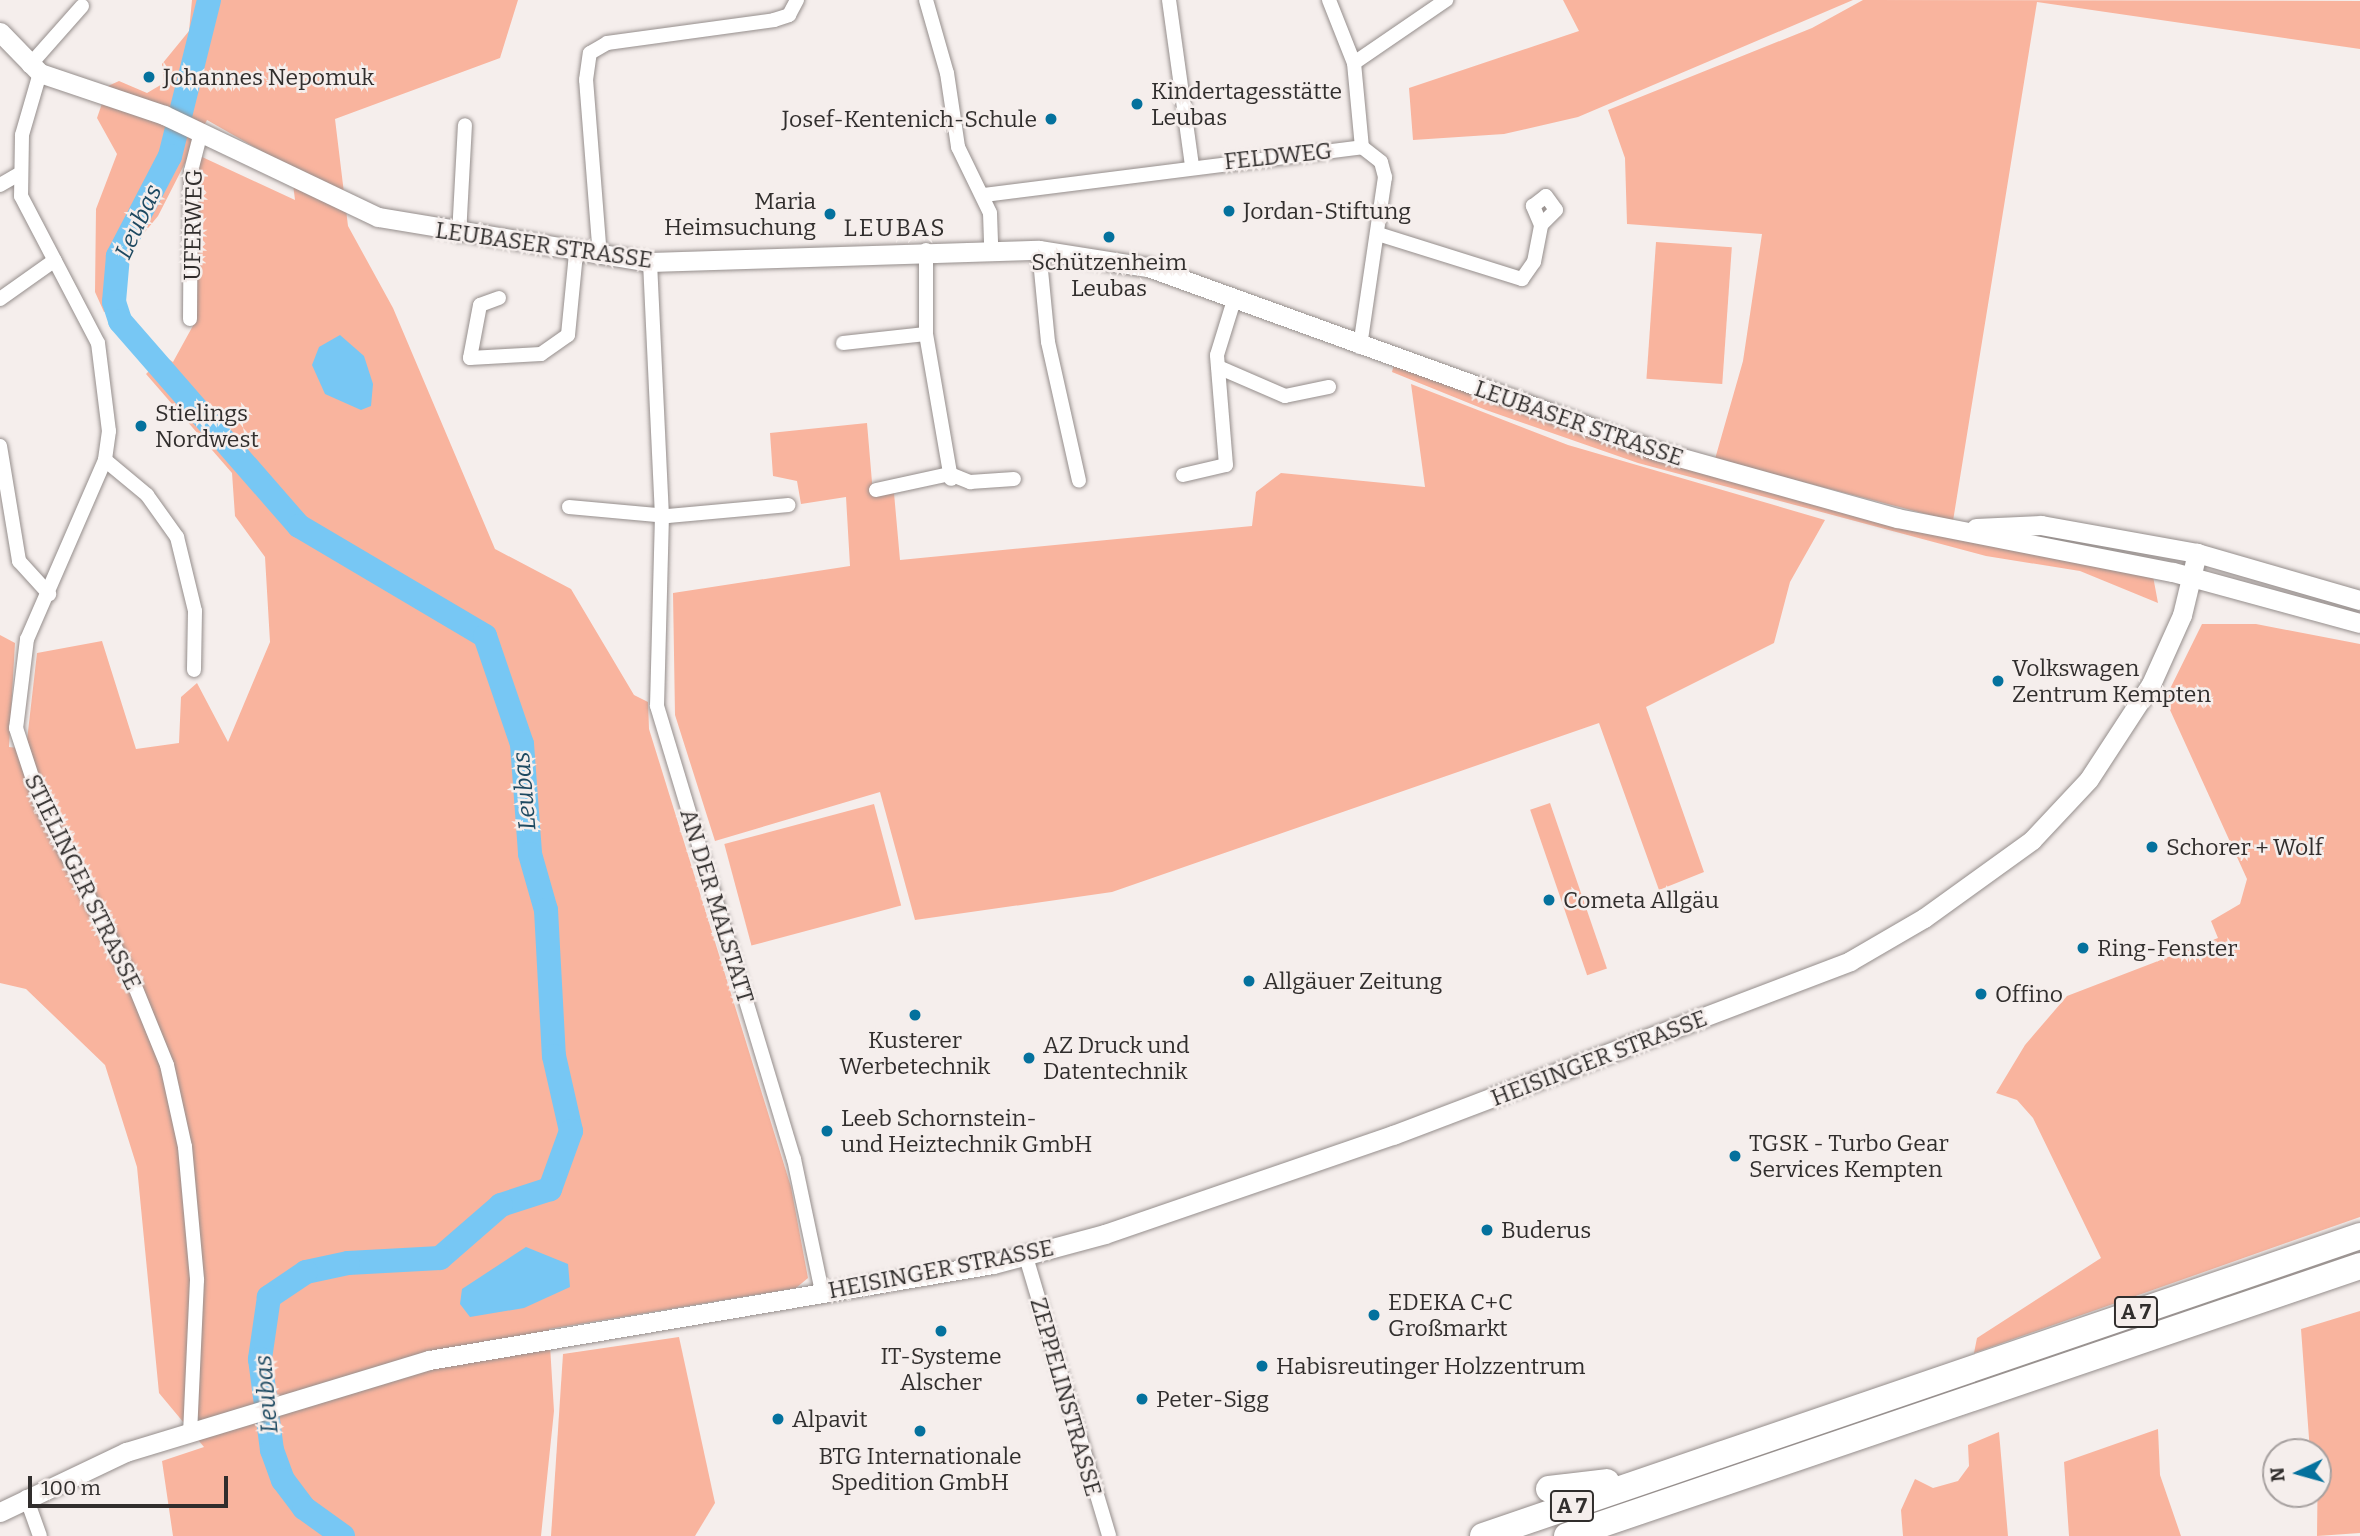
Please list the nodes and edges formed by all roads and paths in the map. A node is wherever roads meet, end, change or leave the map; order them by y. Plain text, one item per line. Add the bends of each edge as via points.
1 (797, 0) edge
2 (926, 0) edge
3 (1169, 0) edge
4 (1329, 0) edge
5 (1446, 0) edge
6 (82, 6) dead end
7 (0, 32) edge
8 (1354, 63) junction
9 (35, 69) junction
10 (465, 125) dead end
11 (195, 129) junction
12 (1362, 147) junction
13 (1192, 165) junction
14 (17, 175) junction
15 (0, 185) edge
16 (984, 195) junction
17 (1541, 225) dead end
18 (1378, 234) junction
19 (459, 235) junction
20 (926, 250) junction
21 (991, 250) junction
22 (1039, 250) junction
23 (576, 253) junction
24 (600, 257) junction
25 (55, 260) junction
26 (650, 262) junction
27 (499, 298) dead end
28 (0, 299) edge
29 (1234, 300) junction
30 (190, 319) dead end
31 (926, 334) junction
32 (843, 343) dead end
33 (1360, 347) junction
34 (1218, 366) junction
35 (1329, 387) dead end
36 (0, 446) edge
37 (105, 460) junction
38 (1183, 475) dead end
39 (950, 477) junction
40 (1014, 479) dead end
41 (1079, 481) dead end
42 (876, 490) dead end
43 (789, 505) dead end
44 (569, 507) dead end
45 (662, 515) junction
46 (1954, 530) junction
47 (2197, 553) junction
48 (2191, 578) junction
49 (49, 594) junction
50 (2360, 600) edge
51 (2360, 623) edge
52 (194, 670) dead end
53 (2360, 1236) edge
54 (1026, 1256) junction
55 (2360, 1266) edge
56 (816, 1293) junction
57 (190, 1432) junction
58 (1661, 1476) junction
59 (1549, 1489) dead end
60 (26, 1497) junction
61 (0, 1512) edge
62 (40, 1536) edge
63 (1109, 1536) edge
64 (1483, 1536) edge
65 (1566, 1536) edge

1 - 24 street via 789,15 774,20 607,43 590,53 586,79
2 - 16 street via 947,74 958,147
3 - 13 street
4 - 8 street
5 - 8 street
6 - 9 street
7 - 9 main road
8 - 12 street
9 - 11 main road, LEUBASER STRASSE
9 - 14 street, STIELINGER STRASSE
10 - 19 street
11 - 19 main road, LEUBASER STRASSE via 307,188 378,218
11 - 30 street, UFERWEG
12 - 13 street, FELDWEG
12 - 18 street, FELDWEG via 1381,162 1385,177
13 - 16 street, FELDWEG
14 - 15 street
14 - 25 street, STIELINGER STRASSE via 27,212
16 - 21 street
17 - 18 street via 1534,262 1522,279
18 - 33 street, FELDWEG
19 - 23 main road, LEUBASER STRASSE
20 - 21 main road, LEUBASER STRASSE
20 - 26 main road, LEUBASER STRASSE
20 - 31 street
21 - 22 main road, LEUBASER STRASSE
22 - 29 main road, LEUBASER STRASSE via 1148,267
22 - 41 street via 1048,342
23 - 24 main road, LEUBASER STRASSE
23 - 27 street via 574,318 568,335 549,350 522,358 470,358 480,305
24 - 26 main road, LEUBASER STRASSE
25 - 28 street
25 - 37 street, STIELINGER STRASSE via 98,343 110,405
26 - 45 street, AN DER MALSTATT
29 - 33 main road, LEUBASER STRASSE
29 - 34 street
31 - 32 street
31 - 39 street
33 - 46 main road, LEUBASER STRASSE via 1657,451
34 - 35 street via 1285,396
34 - 38 street via 1226,465
36 - 49 street via 19,561
37 - 49 street, STIELINGER STRASSE
37 - 52 street via 147,495 177,537 195,611
39 - 40 street via 970,482
39 - 42 street
43 - 45 street
44 - 45 street
45 - 56 street, AN DER MALSTATT via 656,690 661,730 794,1159
46 - 47 main road via 2040,525
46 - 48 main road, LEUBASER STRASSE
47 - 48 main road, HEISINGER STRASSE
47 - 50 main road
48 - 51 main road, LEUBASER STRASSE
48 - 54 main road, HEISINGER STRASSE via 2151,684 2089,779 2032,841 1896,936 1760,998 1402,1132
49 - 57 street, STIELINGER STRASSE via 22,657 19,748 167,1065 185,1147 197,1280
53 - 58 highway, A 7
54 - 56 main road, HEISINGER STRASSE
54 - 63 street, ZEPPELINSTRASSE
55 - 65 highway, A 7
56 - 57 main road, HEISINGER STRASSE via 489,1347
57 - 60 main road, HEISINGER STRASSE via 81,1469
58 - 59 highway
58 - 64 highway, A 7
60 - 61 main road, HEISINGER STRASSE
60 - 62 street

